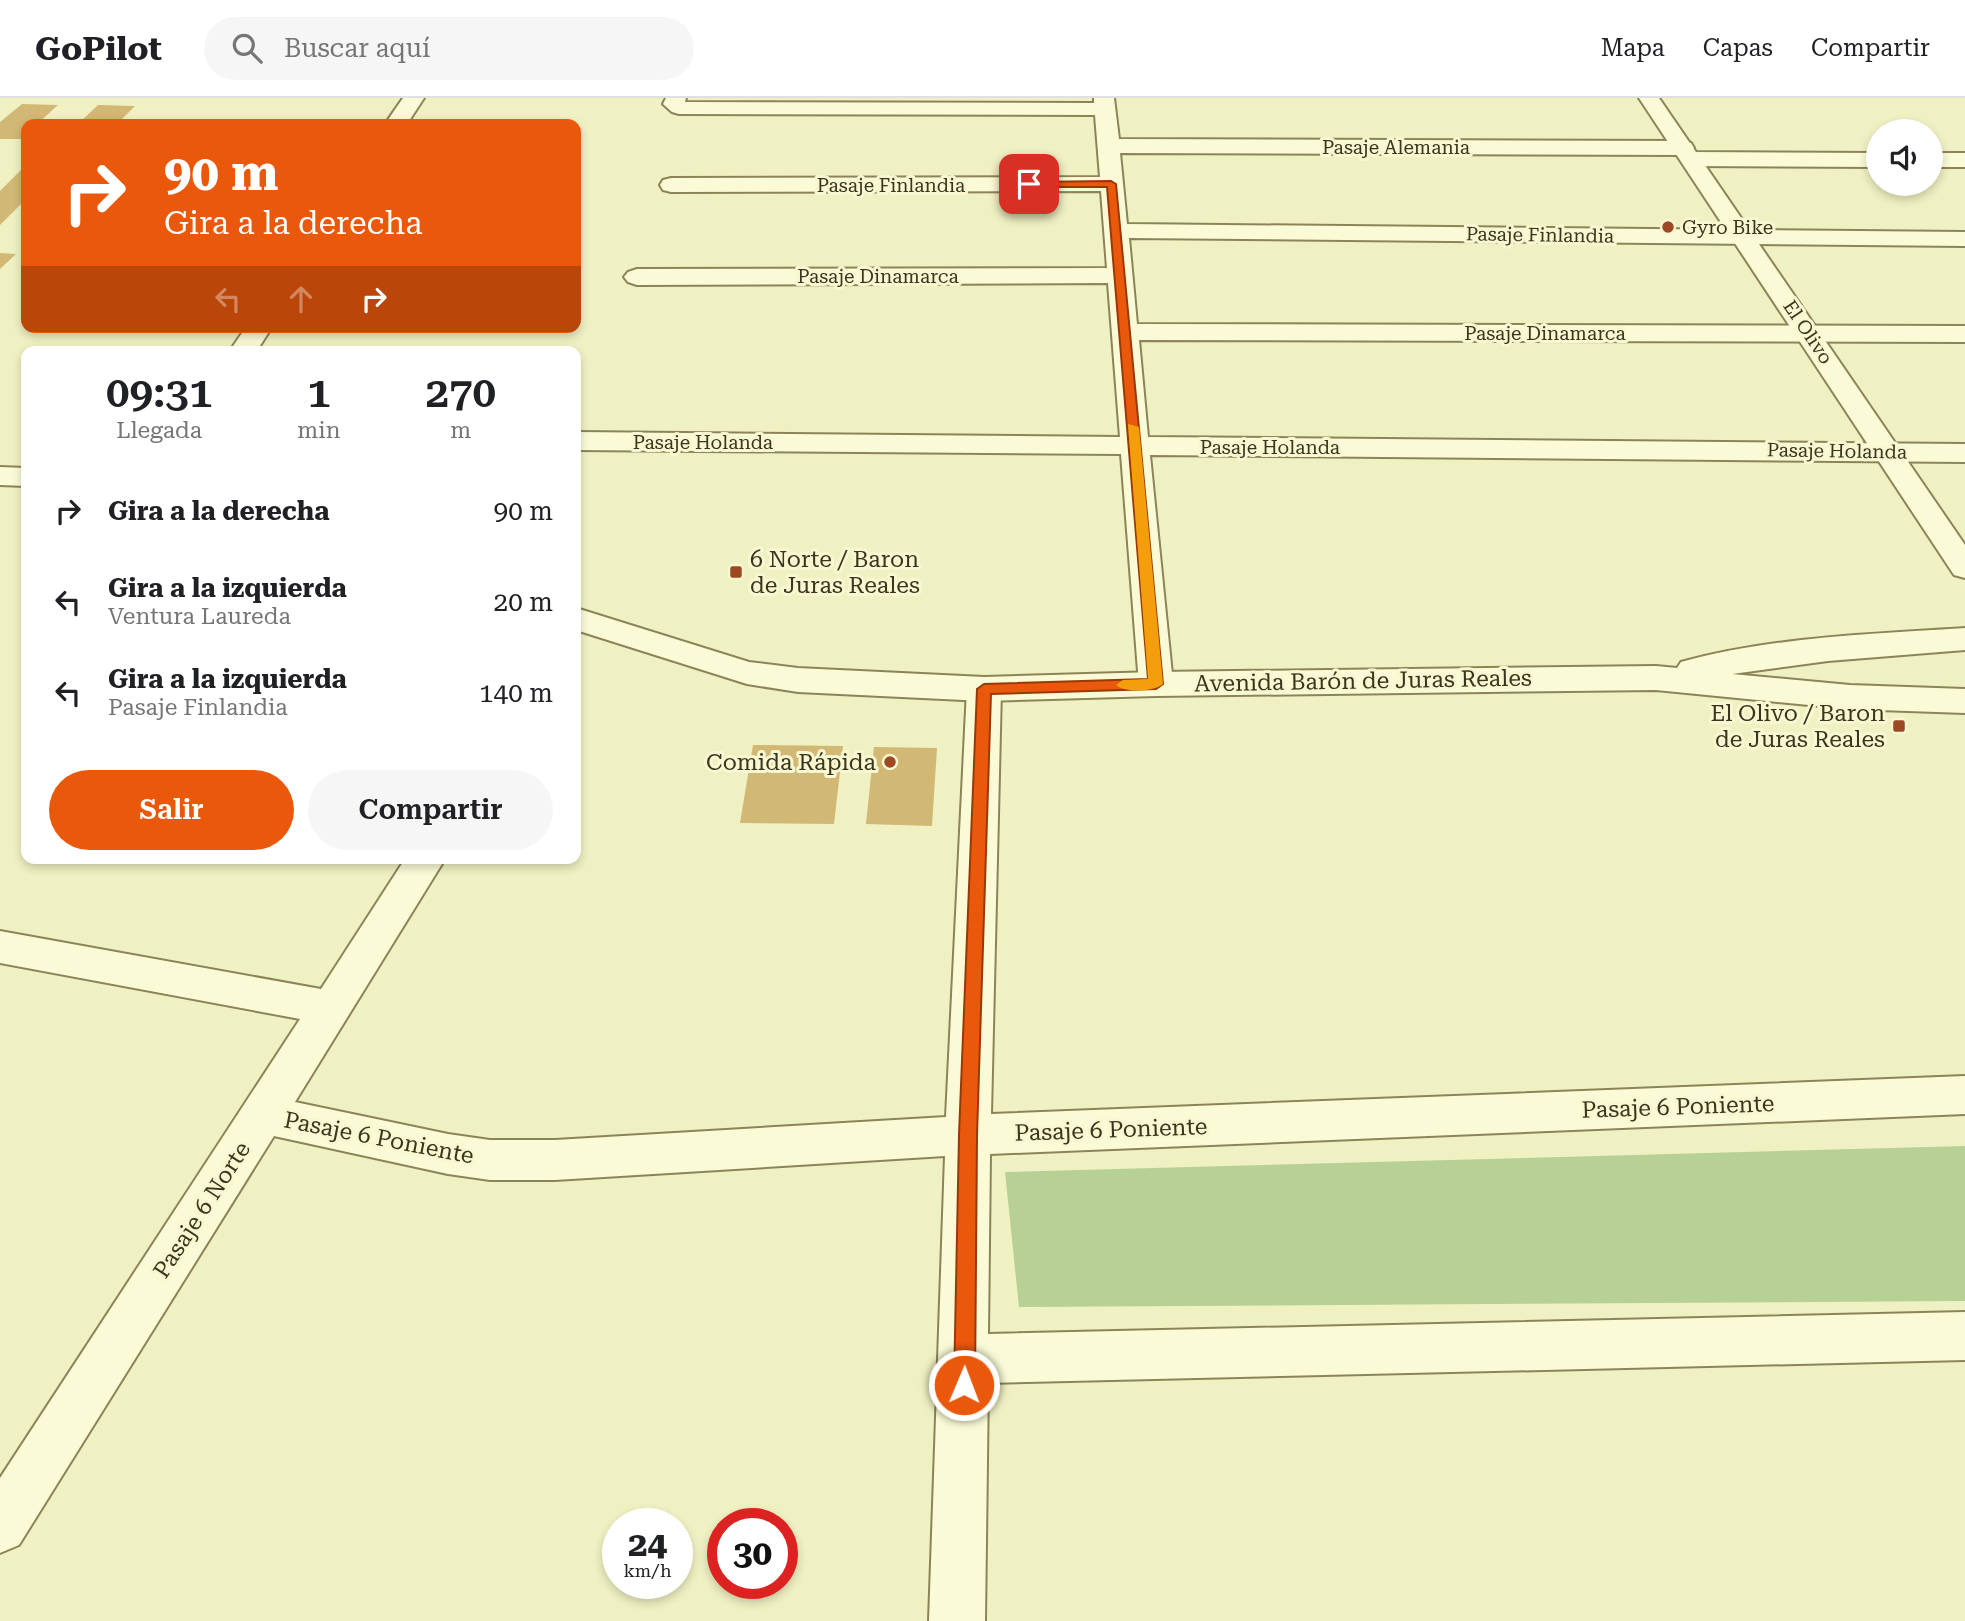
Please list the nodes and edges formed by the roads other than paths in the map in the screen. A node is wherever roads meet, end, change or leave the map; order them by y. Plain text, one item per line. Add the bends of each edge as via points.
1 (414, 98) edge
2 (1649, 98) edge
3 (678, 103) edge
4 (1104, 104) edge
5 (399, 119) edge
6 (1108, 146) junction
7 (1687, 154) junction
8 (1866, 160) edge
9 (1943, 160) edge
10 (1965, 160) edge
11 (1111, 184) junction
12 (671, 185) dead end
13 (1116, 231) junction
14 (1743, 237) junction
15 (1965, 239) edge
16 (1119, 275) junction
17 (637, 277) dead end
18 (1124, 332) junction
19 (1809, 333) junction
20 (1965, 334) edge
21 (581, 441) edge
22 (1134, 446) junction
23 (1889, 452) junction
24 (1965, 453) edge
25 (0, 476) edge
26 (21, 477) edge
27 (1965, 568) edge
28 (581, 623) edge
29 (1965, 639) edge
30 (1656, 678) junction
31 (1156, 684) junction
32 (984, 689) junction
33 (1965, 701) edge
34 (423, 864) edge
35 (0, 947) edge
36 (331, 1008) junction
37 (1965, 1095) edge
38 (263, 1114) junction
39 (968, 1135) junction
40 (1965, 1336) edge
41 (965, 1359) junction
42 (5, 1507) edge
43 (957, 1621) edge

1 - 5 street
2 - 7 street, El Olivo
3 - 4 street
4 - 6 street
6 - 7 street, Pasaje Alemania
6 - 11 street
7 - 8 street, Pasaje Alemania
7 - 14 street, El Olivo
9 - 10 street
11 - 12 street, Pasaje Finlandia
11 - 13 street
13 - 14 street, Pasaje Finlandia
13 - 16 street
14 - 15 street, Pasaje Finlandia
14 - 19 street, El Olivo
16 - 17 street, Pasaje Dinamarca
16 - 18 street
18 - 19 street, Pasaje Dinamarca
18 - 22 street
19 - 20 street, Pasaje Dinamarca
19 - 23 street, El Olivo
21 - 22 street, Pasaje Holanda
22 - 23 street, Pasaje Holanda
22 - 31 street
23 - 24 street, Pasaje Holanda
23 - 27 street, El Olivo
25 - 26 street
28 - 32 street, Avenida Barón de Juras Reales via 747,673 798,680
29 - 30 street, Avenida Barón de Juras Reales via 1769,656
30 - 31 street, Avenida Barón de Juras Reales
30 - 33 street, Avenida Barón de Juras Reales via 1837,696
31 - 32 street, Avenida Barón de Juras Reales
32 - 39 street
34 - 36 street, Pasaje 6 Norte
35 - 36 street
36 - 38 street, Pasaje 6 Norte
37 - 39 street, Pasaje 6 Poniente
38 - 39 street, Pasaje 6 Poniente via 490,1160
38 - 42 street, Pasaje 6 Norte
39 - 41 street
40 - 41 street
41 - 43 street

